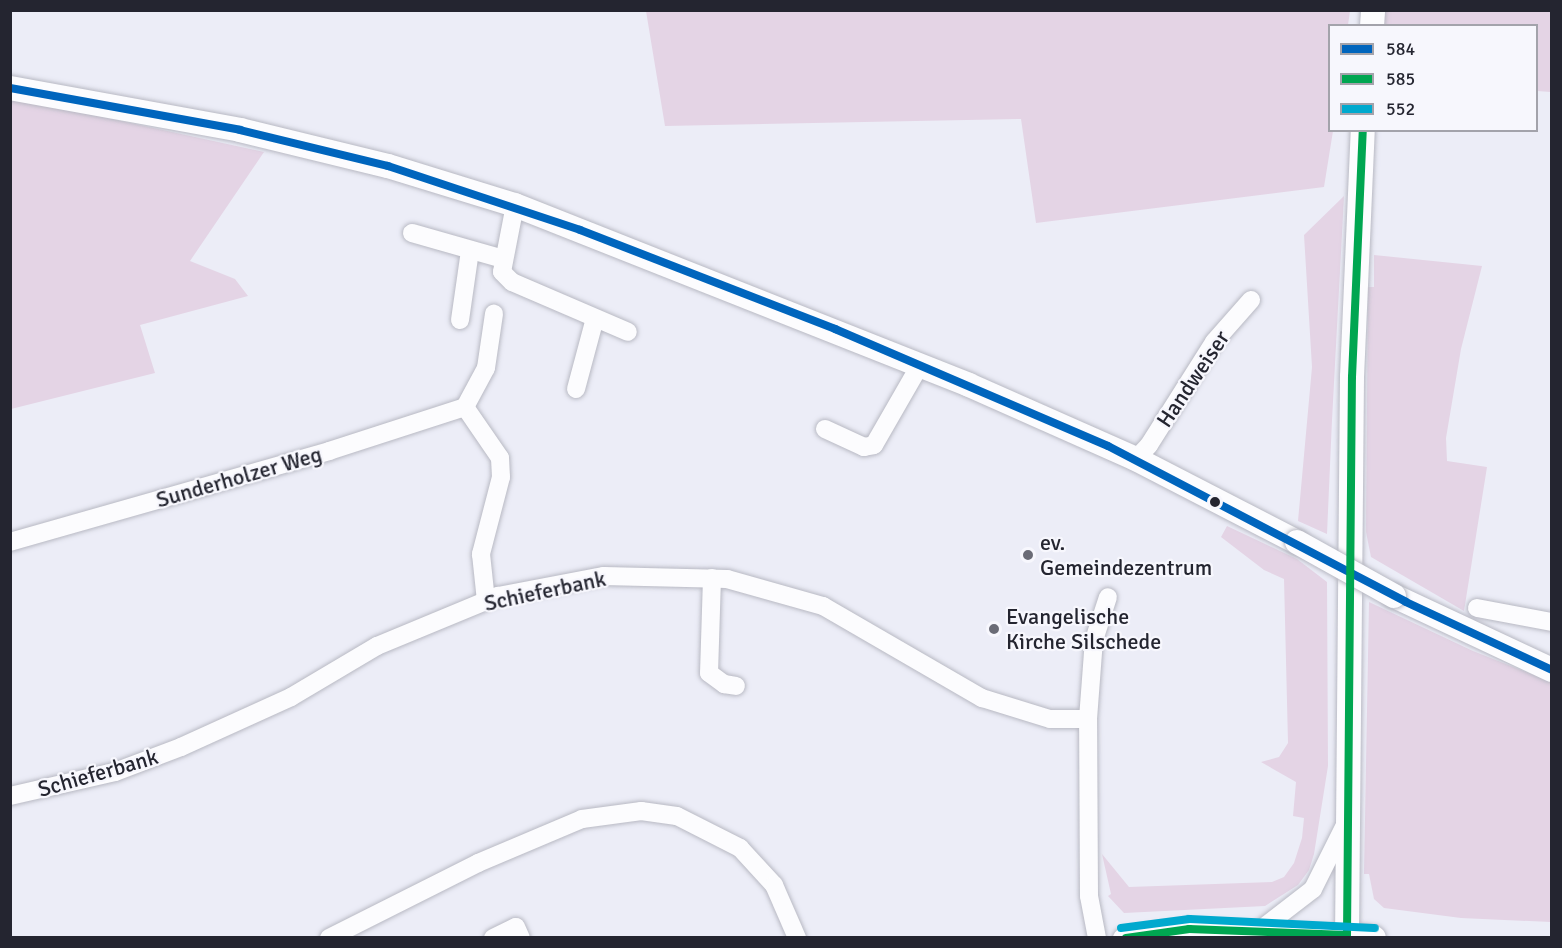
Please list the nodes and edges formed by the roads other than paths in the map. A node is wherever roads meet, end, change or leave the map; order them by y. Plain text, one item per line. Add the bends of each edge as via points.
1 (10, 88) edge
2 (1363, 132) edge
3 (515, 205) junction
4 (412, 233) dead end
5 (470, 251) junction
6 (503, 266) junction
7 (1251, 300) dead end
8 (494, 314) dead end
9 (595, 318) junction
10 (460, 320) dead end
11 (628, 332) dead end
12 (920, 365) junction
13 (576, 388) dead end
14 (465, 407) junction
15 (825, 429) dead end
16 (1136, 459) junction
17 (10, 542) edge
18 (712, 578) junction
19 (1108, 597) dead end
20 (486, 601) junction
21 (1477, 608) dead end
22 (1551, 621) edge
23 (1551, 670) edge
24 (736, 686) dead end
25 (1088, 719) junction
26 (10, 796) edge
27 (1346, 823) junction
28 (1260, 930) junction
29 (1347, 936) edge
30 (329, 938) edge
31 (493, 938) edge
32 (521, 938) edge
33 (797, 938) edge
34 (1097, 938) edge
35 (1122, 938) edge
36 (1374, 938) edge

1 - 3 main road via 240,130 388,166
2 - 27 main road via 1352,376
3 - 6 street
3 - 12 main road
4 - 5 street
5 - 6 street
5 - 10 street
6 - 9 street via 512,282
7 - 16 street, Handweiser via 1214,342 1149,446
8 - 14 street via 486,368
9 - 11 street
9 - 13 street
12 - 15 street via 874,445 864,447
12 - 16 main road
14 - 17 street, Sunderholzer Weg via 329,451
14 - 20 street via 500,458 501,477 481,554
16 - 23 main road, bridge via 1406,602
18 - 20 street, Schieferbank via 604,576
18 - 24 street via 709,673 724,684
18 - 25 street, Schieferbank via 823,606 982,698 1010,709 1050,719
19 - 25 street via 1094,640
20 - 26 street, Schieferbank via 377,646 291,697 181,747 115,772
21 - 22 street
25 - 34 street via 1089,896
27 - 28 street via 1312,888
27 - 29 main road
28 - 29 street
28 - 35 street via 1189,928
29 - 36 main road
30 - 33 street via 478,863 582,819 641,811 677,816 740,848 774,885
31 - 32 street via 516,927

